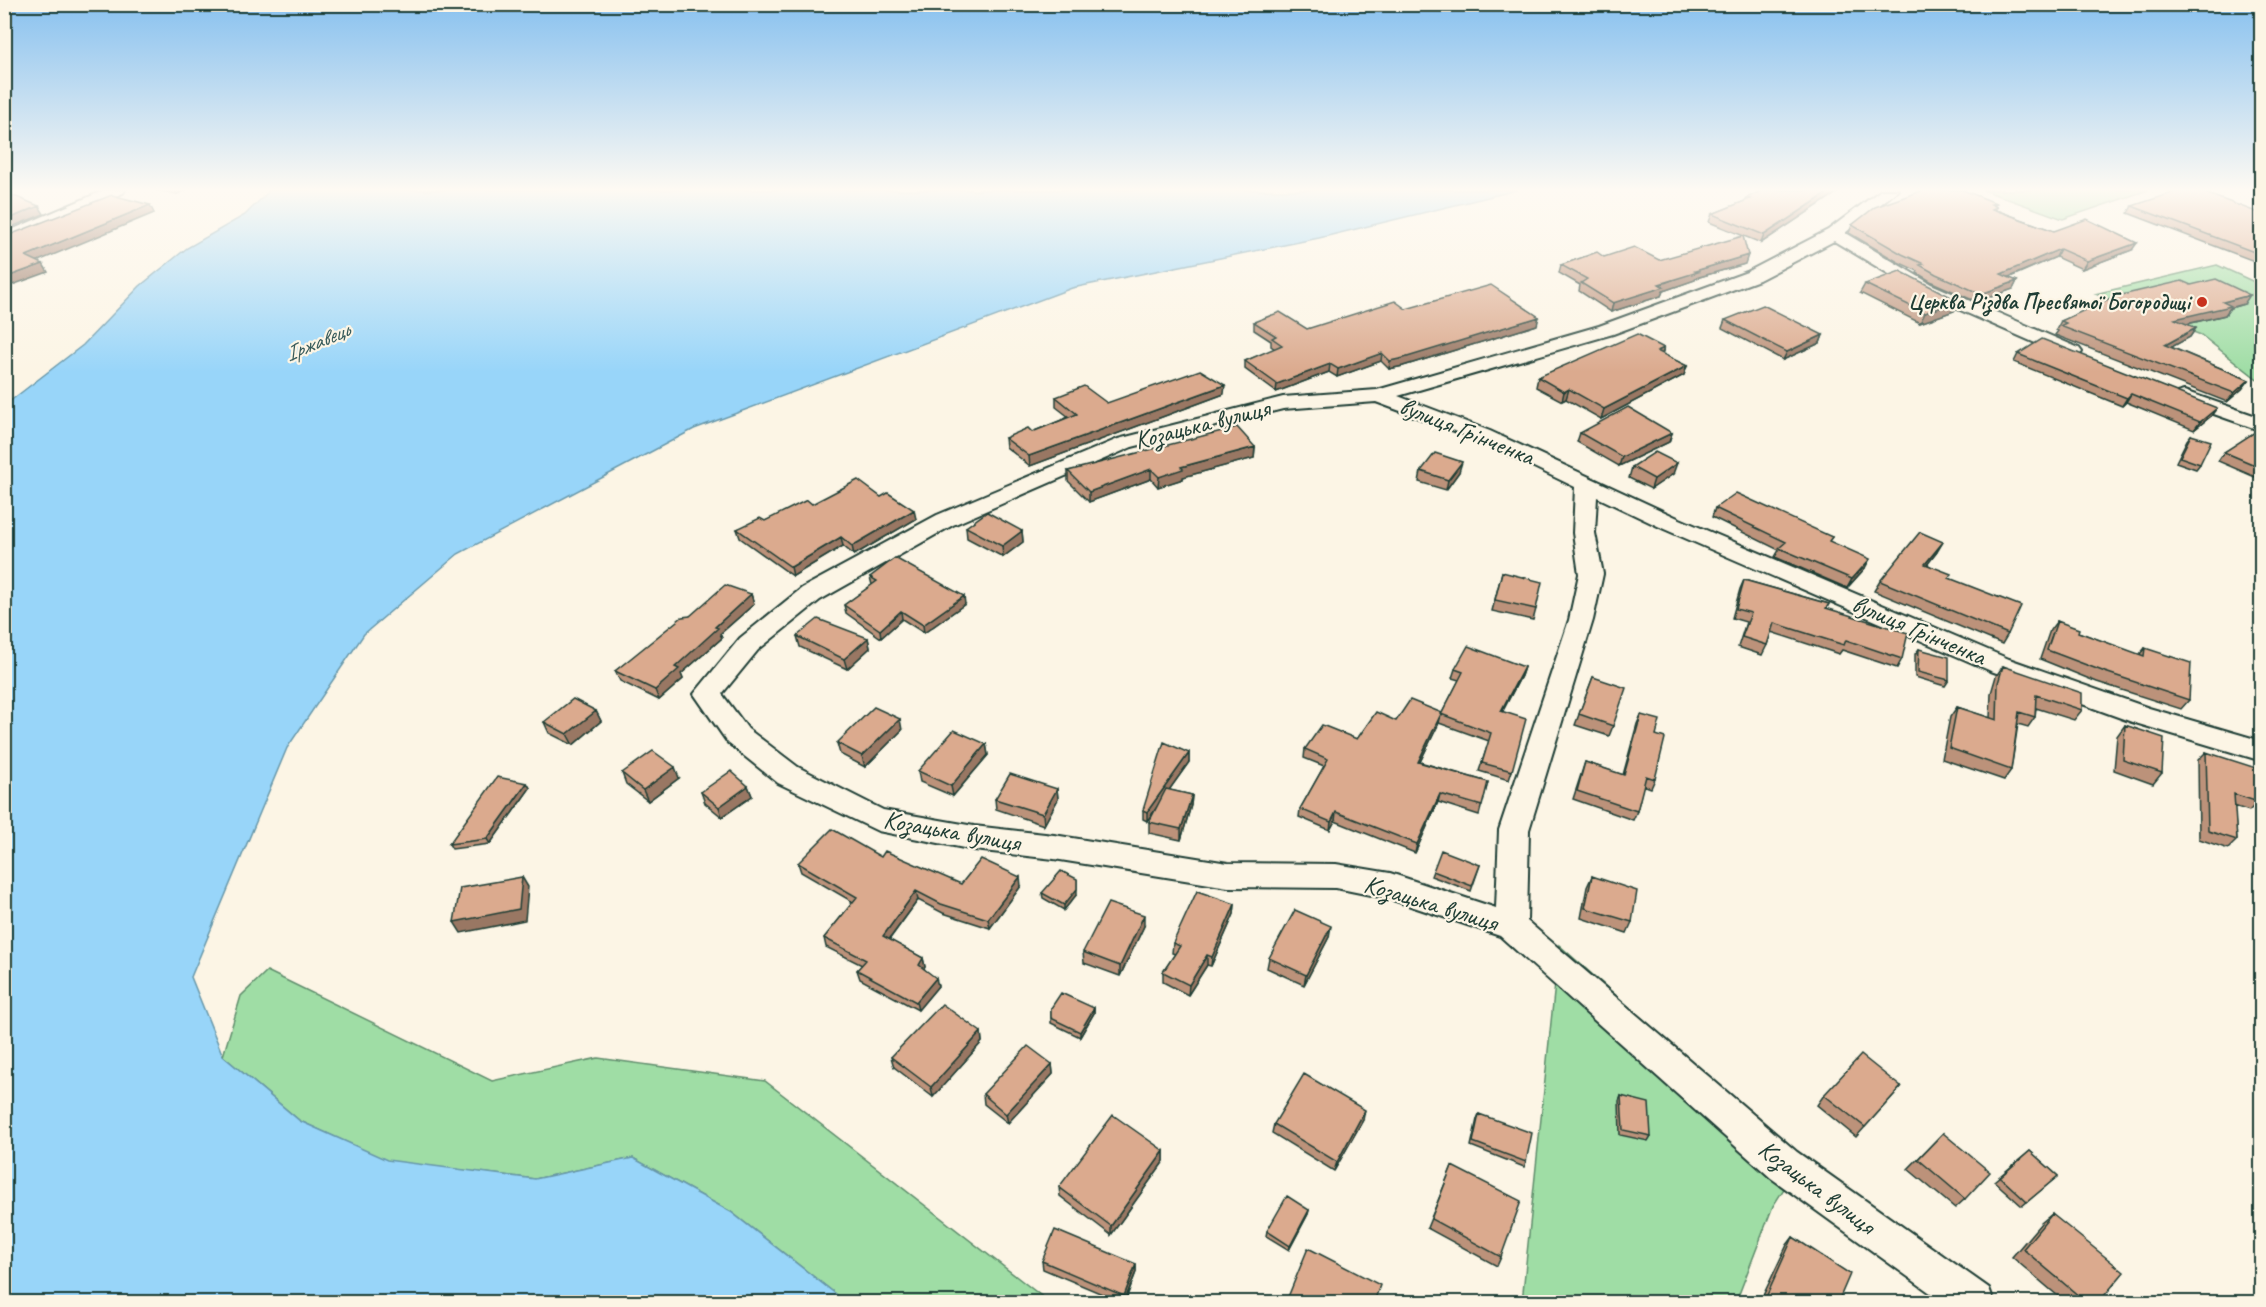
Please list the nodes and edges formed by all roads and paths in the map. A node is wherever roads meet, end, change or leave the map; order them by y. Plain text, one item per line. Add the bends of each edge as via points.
1 (1802, 251) edge
2 (1863, 251) edge
3 (2091, 360) edge
4 (2167, 390) edge
5 (1378, 396) junction
6 (2262, 425) edge
7 (1586, 485) junction
8 (2262, 751) edge
9 (1511, 926) junction
10 (1975, 1302) edge

1 - 5 street, Козацька вулиця via 1754,276 1606,330
2 - 3 street via 1925,288
4 - 6 street
5 - 7 street, вулиця Грінченка via 1483,435
5 - 9 street, Козацька вулиця via 1283,403 1125,443 945,520 811,594 749,644 707,694 738,736 788,775 878,820 1228,875 1336,876 1390,886
7 - 8 street, вулиця Грінченка via 2000,665 2142,715
7 - 9 street via 1584,532 1591,574 1581,620 1514,830
9 - 10 street, Козацька вулиця via 1784,1165

